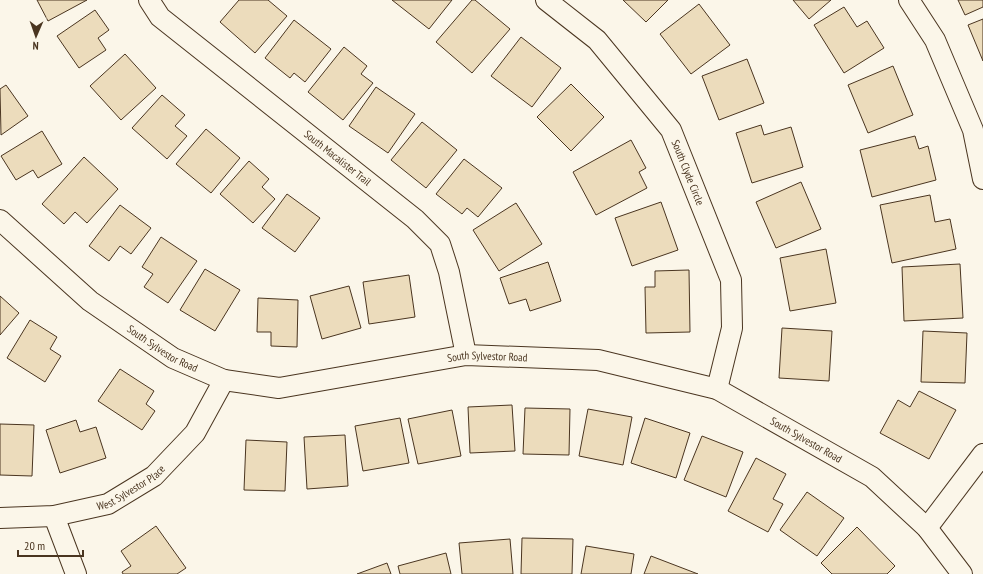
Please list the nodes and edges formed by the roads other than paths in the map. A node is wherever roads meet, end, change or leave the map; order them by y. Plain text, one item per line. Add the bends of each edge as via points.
1 (149, 0) edge
2 (546, 0) edge
3 (909, 0) edge
4 (983, 179) edge
5 (0, 220) edge
6 (466, 355) junction
7 (224, 380) junction
8 (717, 389) junction
9 (983, 454) edge
10 (54, 516) junction
11 (0, 518) edge
12 (927, 528) junction
13 (76, 574) edge
14 (962, 574) edge

1 - 6 street, South Macalister Trail via 160,17 415,219 440,244 449,272
2 - 8 street, South Clyde Circle via 597,40 671,130 731,280 732,328
3 - 4 street via 935,40 973,130
5 - 7 street, South Sylvestor Road via 90,301 173,358
6 - 7 street, South Sylvestor Road via 279,388
6 - 8 street, South Sylvestor Road via 598,360
7 - 10 street, West Sylvestor Place via 195,433 154,476 108,504
8 - 12 street, South Sylvestor Road via 872,477
9 - 12 street
10 - 11 street, West Sylvestor Place
10 - 13 street
12 - 14 street, South Sylvestor Road

